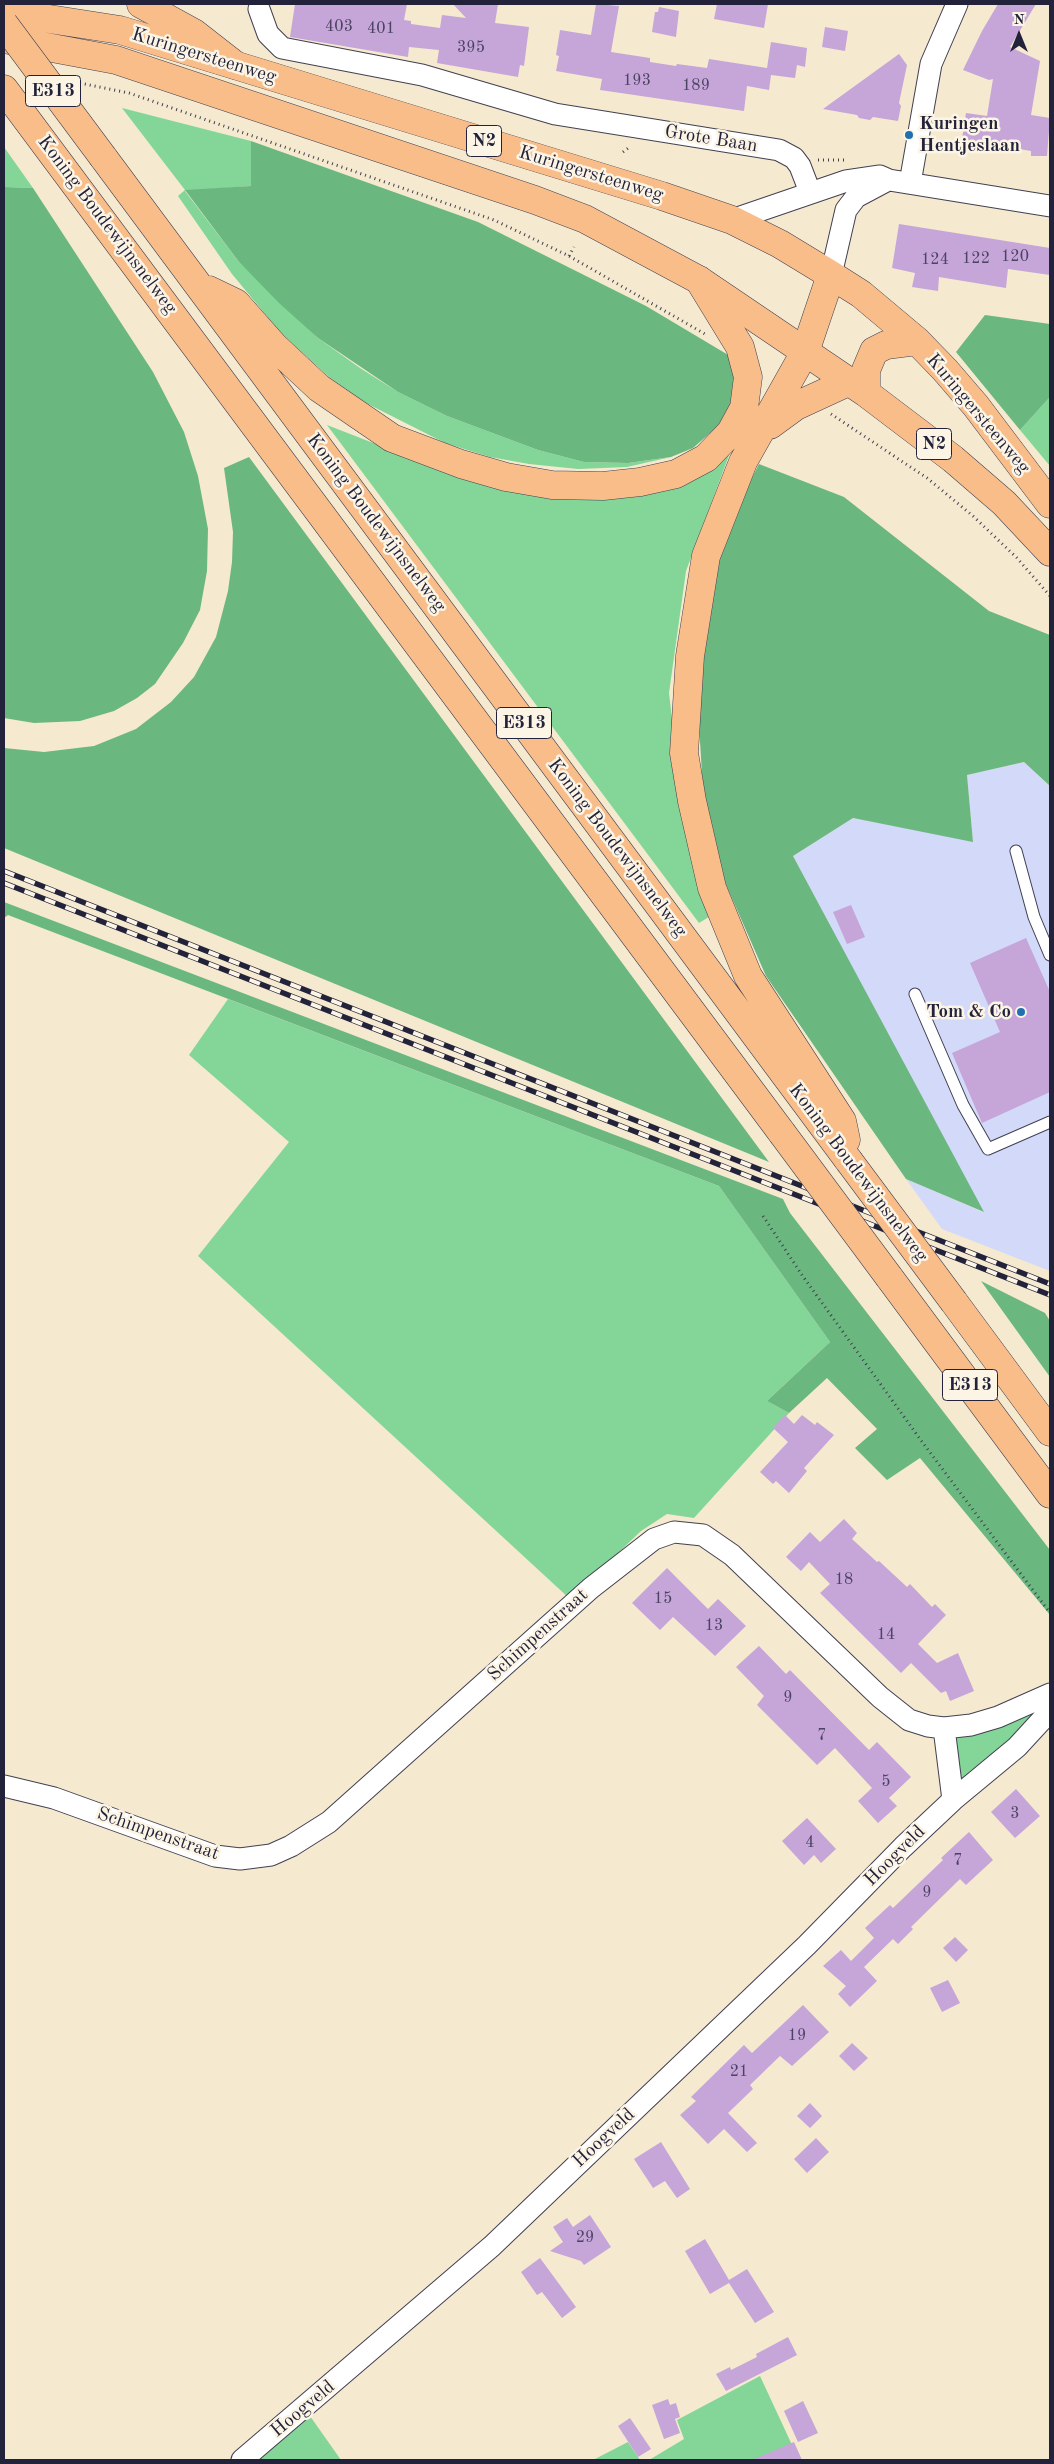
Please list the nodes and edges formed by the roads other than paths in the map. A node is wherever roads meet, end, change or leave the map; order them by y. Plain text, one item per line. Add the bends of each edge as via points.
1 (141, 4) edge
2 (957, 4) edge
3 (254, 5) edge
4 (4, 12) edge
5 (4, 24) edge
6 (4, 39) edge
7 (235, 65) junction
8 (4, 89) edge
9 (588, 119) joint
10 (888, 180) junction
11 (910, 183) junction
12 (810, 192) junction
13 (1050, 206) edge
14 (732, 220) junction
15 (832, 275) junction
16 (699, 280) junction
17 (199, 285) junction
18 (916, 341) junction
19 (805, 352) junction
20 (857, 388) junction
21 (762, 430) junction
22 (1050, 504) edge
23 (1050, 552) edge
24 (1016, 851) dead end
25 (1050, 955) edge
26 (914, 994) dead end
27 (1050, 1122) edge
28 (849, 1161) junction
29 (1050, 1432) edge
30 (1050, 1494) edge
31 (1050, 1694) edge
32 (1050, 1711) edge
33 (944, 1728) junction
34 (4, 1786) edge
35 (953, 1800) junction
36 (242, 2460) edge

1 - 7 main road via 194,34
2 - 11 street via 931,64
3 - 9 street, Kuringersteenweg via 268,34 282,48 422,75 555,114
4 - 7 main road, Kuringersteenweg / N2 via 120,30
5 - 17 main road, Koning Boudewijnsnelweg / E313, bridge
6 - 16 main road, Kuringersteenweg / N2 via 116,60 535,200 585,219
7 - 14 main road, Kuringersteenweg / N2
8 - 30 main road, Koning Boudewijnsnelweg / E313, bridge
9 - 12 street, Grote Baan via 779,150 794,158 800,166
10 - 11 street
10 - 12 street via 880,176 858,178
10 - 15 street via 856,197 846,210
11 - 13 street
12 - 14 street
14 - 15 main road, Kuringersteenweg / N2
15 - 18 main road, Kuringersteenweg / N2 via 861,294
15 - 19 main road
16 - 17 main road via 740,347 748,378 744,408 731,432 706,458 676,474 603,486 552,485 506,477 392,438 319,388 274,346 236,303
16 - 19 main road, Kuringersteenweg / N2
17 - 28 main road, Koning Boudewijnsnelweg / E313
18 - 20 main road via 886,345 874,351
18 - 22 main road, Kuringersteenweg / N2 via 976,406
19 - 20 main road, Kuringersteenweg / N2
19 - 21 main road
20 - 21 main road via 796,406
20 - 23 main road, Kuringersteenweg / N2 via 953,458 1004,503
21 - 28 main road via 743,462 706,556 690,656 684,753 712,888 748,976 842,1121
24 - 25 lane via 1034,917
26 - 27 lane via 963,1105 988,1150
28 - 29 main road, Koning Boudewijnsnelweg / E313, bridge
31 - 33 street, Schimpenstraat via 998,1717
32 - 35 street, Hoogveld via 1017,1747
33 - 34 street, Schimpenstraat via 910,1720 880,1697 732,1555 703,1535 674,1532 654,1539 591,1588 328,1822 271,1855 240,1859 215,1856 54,1798
33 - 35 street
35 - 36 street, Hoogveld via 807,1945 492,2246

